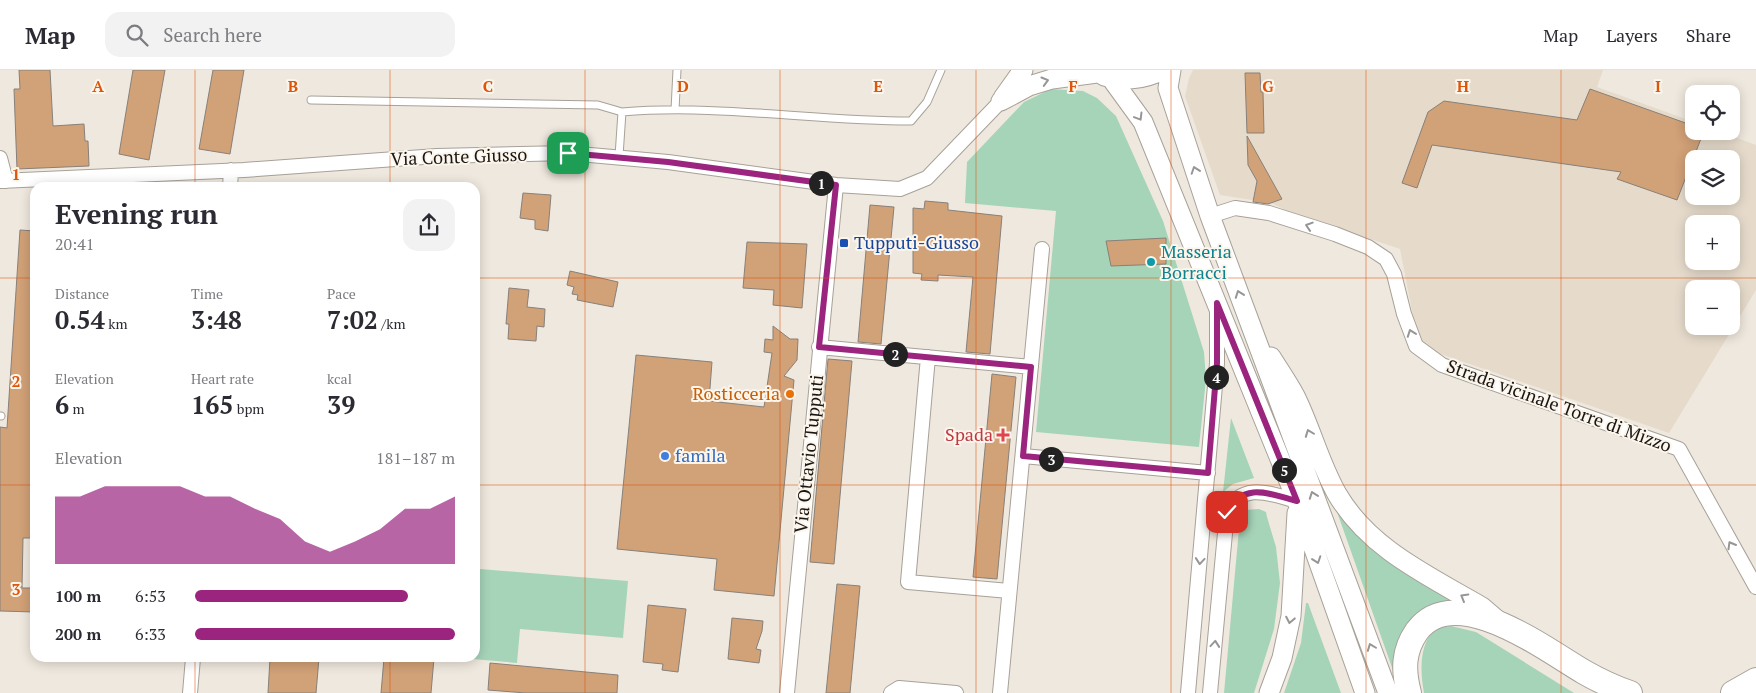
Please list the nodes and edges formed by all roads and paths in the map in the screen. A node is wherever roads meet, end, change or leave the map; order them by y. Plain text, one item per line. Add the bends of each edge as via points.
1 (677, 70) edge
2 (941, 70) edge
3 (1023, 70) edge
4 (1163, 70) edge
5 (1171, 70) edge
6 (1100, 74) edge
7 (311, 100) dead end
8 (1001, 101) junction
9 (675, 110) junction
10 (622, 112) junction
11 (619, 156) junction
12 (0, 158) edge
13 (231, 170) junction
14 (3, 181) edge
15 (92, 182) edge
16 (230, 182) edge
17 (836, 185) junction
18 (1210, 216) junction
19 (1042, 249) dead end
20 (1217, 303) junction
21 (1249, 322) junction
22 (819, 347) junction
23 (928, 357) junction
24 (1031, 367) junction
25 (1023, 456) junction
26 (1208, 473) junction
27 (1297, 501) junction
28 (1756, 587) edge
29 (1009, 591) junction
30 (1505, 626) junction
31 (193, 662) edge
32 (1583, 671) junction
33 (1756, 680) edge
34 (190, 693) edge
35 (787, 693) edge
36 (891, 693) edge
37 (956, 693) edge
38 (1000, 693) edge
39 (1188, 693) edge
40 (1210, 693) edge
41 (1268, 693) edge
42 (1365, 693) edge
43 (1388, 693) edge
44 (1409, 693) edge
45 (1604, 693) edge
46 (1630, 693) edge
47 (1733, 693) edge

1 - 9 lane
2 - 9 lane via 927,102 910,121
3 - 8 main road
4 - 6 main road via 1132,79
18 -> 5 main road via 1168,88
8 -> 6 main road via 1029,86 1052,79
6 -> 20 main road via 1143,122
7 - 10 lane via 598,105
8 - 17 street, Via Conte Giusso via 927,178 900,189
9 - 10 lane
10 - 11 lane
11 - 13 street, Via Conte Giusso via 568,153 437,156
11 - 17 street, Via Conte Giusso
12 - 14 street
13 - 15 street, Via Conte Giusso
13 - 16 street
14 - 15 street, Via Conte Giusso
17 - 22 street, Via Ottavio Tupputi
21 -> 18 main road
28 -> 18 street, Strada vicinale Torre di Mizzo via 1678,449 1442,365 1416,346 1394,274 1386,258 1368,247 1269,213 1235,208
19 - 24 street
20 - 26 street via 1217,363
20 - 27 main road
30 -> 21 main road via 1482,607 1384,548 1362,526 1338,495 1320,461 1295,396
43 -> 21 main road
22 - 23 street
22 - 35 street, Via Ottavio Tupputi
23 - 24 street
23 - 29 street via 908,582
24 - 25 street
25 - 26 street
25 - 29 street
26 -> 39 street
40 -> 27 street via 1227,512 1233,500 1247,493 1266,492
27 -> 41 main road via 1291,616 1282,658
27 -> 42 main road
29 - 38 street
30 - 32 highway
30 - 44 highway via 1479,616 1454,612 1434,618 1419,629 1408,645 1404,662
31 - 34 street
32 - 45 highway
32 - 46 highway
33 - 47 highway
36 - 37 street via 898,688

